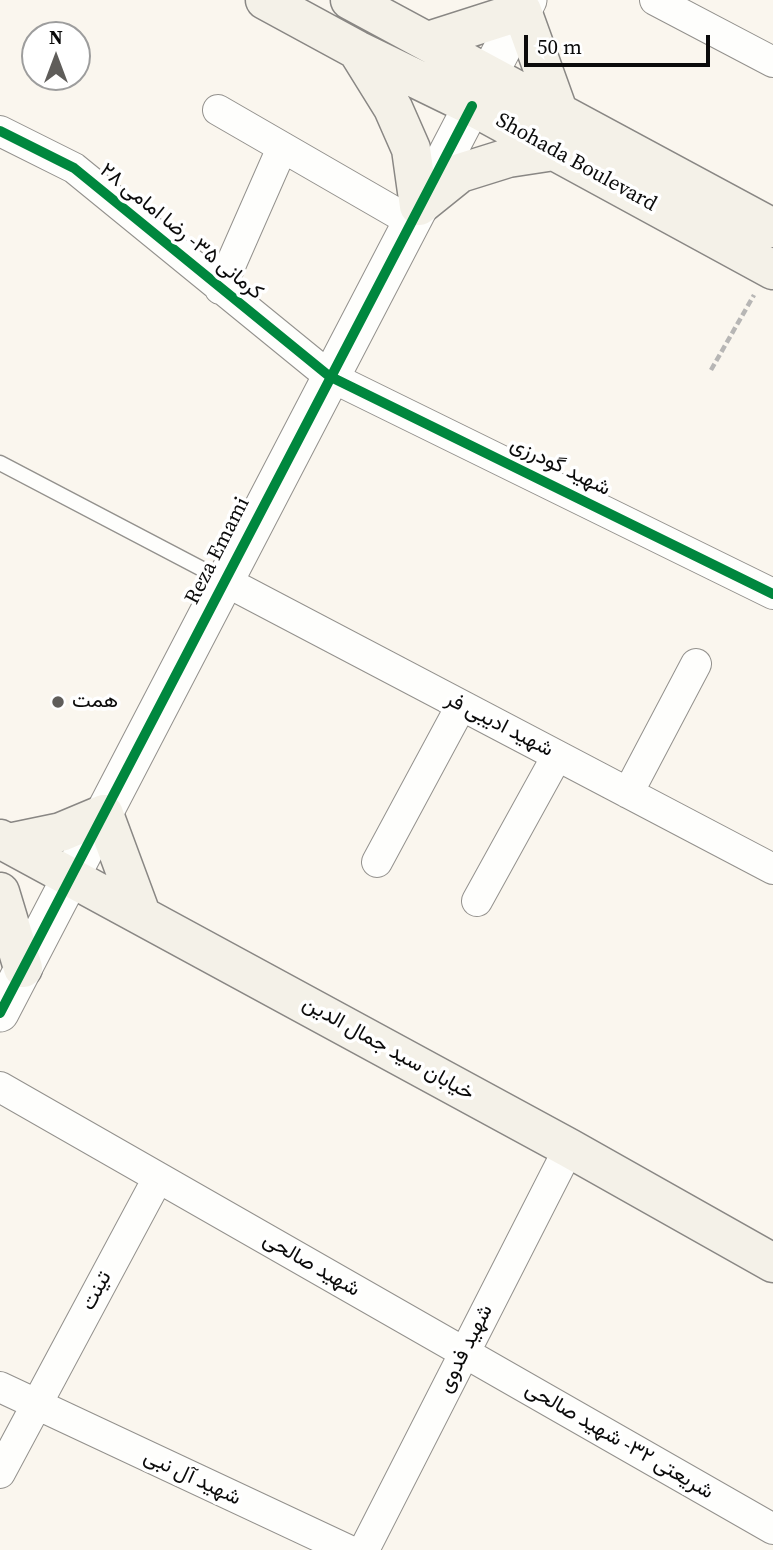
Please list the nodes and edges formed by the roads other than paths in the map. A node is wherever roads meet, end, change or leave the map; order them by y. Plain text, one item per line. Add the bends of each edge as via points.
1 (265, 0) edge
2 (350, 0) edge
3 (655, 0) edge
4 (525, 5) edge
5 (428, 41) junction
6 (357, 50) junction
7 (773, 62) edge
8 (480, 90) junction
9 (218, 110) dead end
10 (558, 111) junction
11 (0, 131) edge
12 (282, 148) junction
13 (555, 151) junction
14 (416, 214) junction
15 (773, 228) edge
16 (771, 270) edge
17 (220, 289) junction
18 (330, 376) junction
19 (0, 463) edge
20 (225, 581) junction
21 (773, 594) edge
22 (696, 664) dead end
23 (461, 706) junction
24 (557, 756) junction
25 (628, 793) junction
26 (104, 814) junction
27 (4, 841) edge
28 (377, 862) dead end
29 (773, 869) edge
30 (71, 877) junction
31 (0, 892) edge
32 (477, 901) dead end
33 (141, 914) junction
34 (23, 968) junction
35 (0, 1013) edge
36 (0, 1087) edge
37 (569, 1148) junction
38 (158, 1178) junction
39 (773, 1263) edge
40 (464, 1353) junction
41 (0, 1387) edge
42 (36, 1405) junction
43 (0, 1473) edge
44 (773, 1529) edge
45 (348, 1550) edge
46 (364, 1550) edge

1 - 6 main road, Shohada Boulevard
2 - 5 main road, Shohada Boulevard
3 - 7 street
4 - 5 main road
4 - 8 street, Reza Emami
4 - 10 main road
5 - 8 main road, Shohada Boulevard
6 - 8 main road, Shohada Boulevard
6 - 14 main road via 393,108 411,149
8 - 10 main road, Shohada Boulevard
8 - 13 main road, Shohada Boulevard
8 - 14 street, Reza Emami
9 - 12 street
10 - 15 main road, Shohada Boulevard
11 - 17 street, کرمانی ۳۵- رضا امامی ۲۸ via 74,168
12 - 14 street
12 - 17 street
13 - 14 main road via 508,158 460,173
13 - 16 main road, Shohada Boulevard
14 - 18 street, Reza Emami
17 - 18 street, کرمانی ۳۵- رضا امامی ۲۸
18 - 20 street, Reza Emami
18 - 21 street, شهید گودرزی
19 - 20 lane
20 - 23 street, شهید ادیبی فر
20 - 26 street, Reza Emami
22 - 25 street
23 - 24 street, شهید ادیبی فر
23 - 28 street
24 - 25 street, شهید ادیبی فر
24 - 32 street
25 - 29 street, شهید ادیبی فر
26 - 27 main road via 61,832
26 - 30 street, Reza Emami
26 - 33 main road
27 - 30 main road, خیابان سید جمال الدین
30 - 33 main road, خیابان سید جمال الدین
30 - 34 street, Reza Emami
31 - 34 main road
33 - 37 main road, خیابان سید جمال الدین
34 - 35 street, Reza Emami
36 - 38 street, شهید صالحی
37 - 39 main road, خیابان سید جمال الدین
37 - 40 street, شهید فدوی
38 - 40 street, شهید صالحی
38 - 42 street, تینت
40 - 44 street, شریعتی ۳۲- شهید صالحی
40 - 46 street, شهید فدوی
41 - 42 street, شهید آل نبی
42 - 43 street, تینت
42 - 45 street, شهید آل نبی

